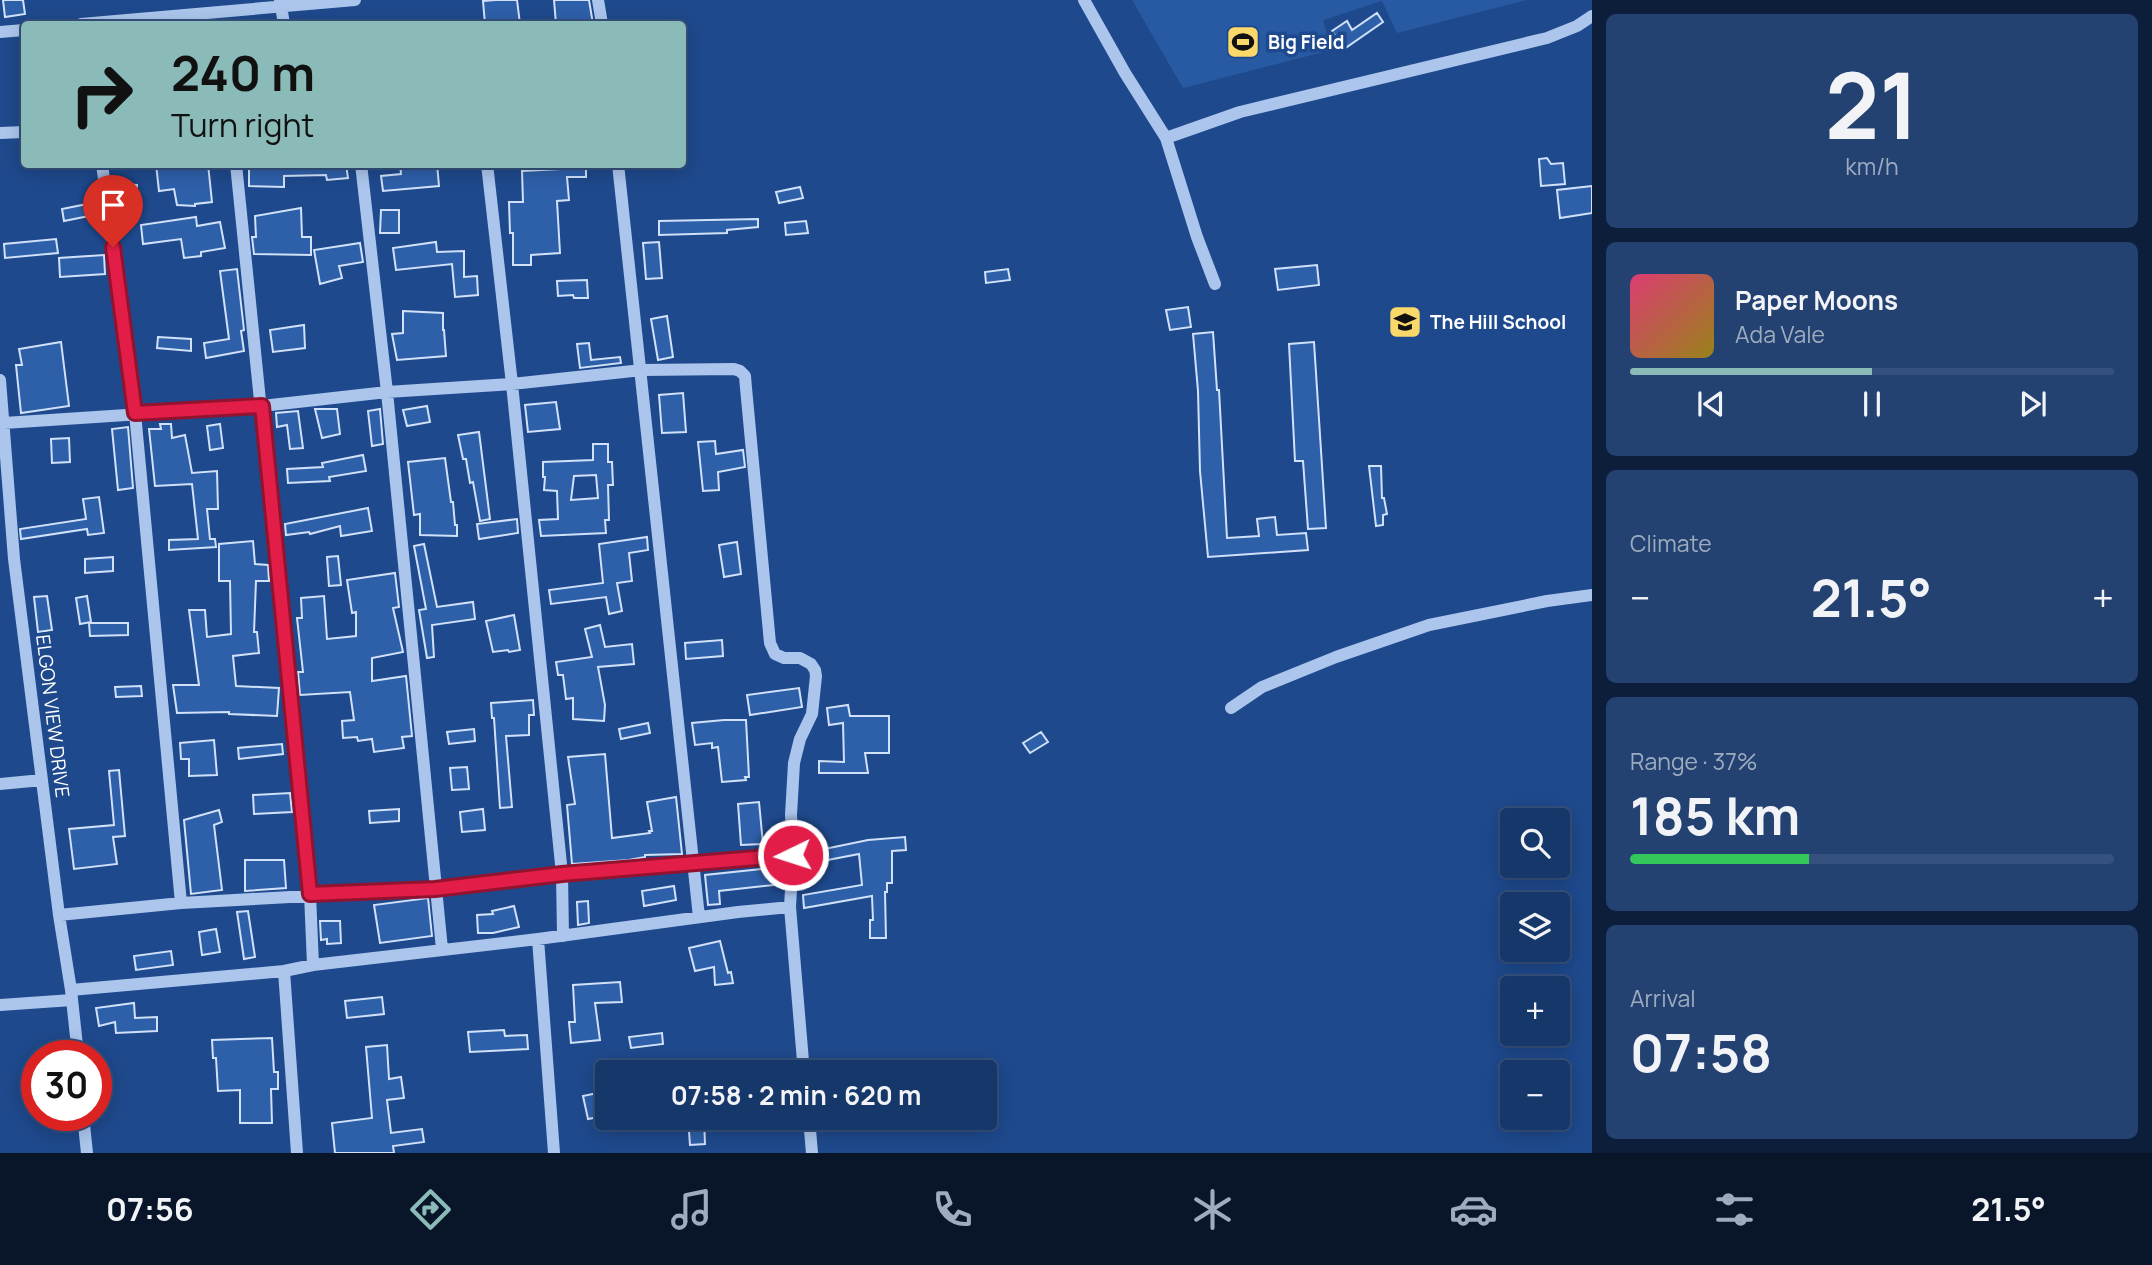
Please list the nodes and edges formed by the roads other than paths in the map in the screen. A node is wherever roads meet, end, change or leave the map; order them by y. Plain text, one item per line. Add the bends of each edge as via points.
1 (355, 0) edge
2 (598, 0) edge
3 (1084, 0) edge
4 (280, 3) edge
5 (1592, 16) edge
6 (109, 21) edge
7 (283, 21) edge
8 (602, 21) edge
9 (21, 30) edge
10 (0, 32) edge
11 (21, 132) edge
12 (0, 133) edge
13 (1166, 138) junction
14 (104, 168) edge
15 (236, 168) edge
16 (361, 168) edge
17 (487, 168) edge
18 (618, 168) edge
19 (1215, 284) dead end
20 (642, 370) junction
21 (0, 380) edge
22 (512, 384) junction
23 (387, 393) junction
24 (262, 406) junction
25 (135, 413) junction
26 (4, 424) junction
27 (14, 559) junction
28 (0, 560) edge
29 (1592, 596) edge
30 (1231, 708) dead end
31 (42, 780) junction
32 (0, 784) edge
33 (793, 855) junction
34 (692, 863) junction
35 (562, 874) junction
36 (435, 889) junction
37 (310, 894) junction
38 (181, 903) junction
39 (790, 907) junction
40 (59, 915) junction
41 (699, 917) junction
42 (563, 936) junction
43 (538, 939) junction
44 (442, 949) junction
45 (313, 965) junction
46 (284, 971) junction
47 (72, 995) junction
48 (0, 1005) edge
49 (76, 1040) edge
50 (803, 1060) edge
51 (810, 1130) edge
52 (85, 1131) edge
53 (87, 1153) edge
54 (297, 1153) edge
55 (554, 1153) edge
56 (813, 1153) edge

1 - 4 street
2 - 8 street
3 - 13 street
4 - 6 street
4 - 7 street
5 - 13 street via 1546,38 1240,112
9 - 10 street
11 - 12 street
13 - 19 street
14 - 25 street
15 - 24 street
16 - 23 street
17 - 22 street
18 - 20 street
20 - 22 street
20 - 33 street via 725,367 745,376 771,643 775,654 811,664 816,676 812,714 794,763
20 - 34 street
21 - 26 street, ELGON VIEW DRIVE
22 - 23 street
22 - 35 street
23 - 24 street
23 - 36 street
24 - 25 street
24 - 37 street
25 - 26 street
25 - 38 street
26 - 27 street, ELGON VIEW DRIVE
27 - 28 street
27 - 31 street, ELGON VIEW DRIVE
29 - 30 street via 1429,625 1262,687
31 - 32 street
31 - 40 street, ELGON VIEW DRIVE
33 - 34 street
33 - 39 street
34 - 35 street
34 - 41 street
35 - 36 street
35 - 42 street
36 - 37 street
36 - 44 street
37 - 38 street
37 - 45 street
38 - 40 street
39 - 41 street
39 - 50 street
40 - 47 street, ELGON VIEW DRIVE
41 - 42 street
42 - 43 street
43 - 44 street
43 - 55 street
44 - 45 street
45 - 46 street
46 - 47 street
46 - 54 street
47 - 48 street
47 - 49 street, ELGON VIEW DRIVE
51 - 56 street
52 - 53 street

